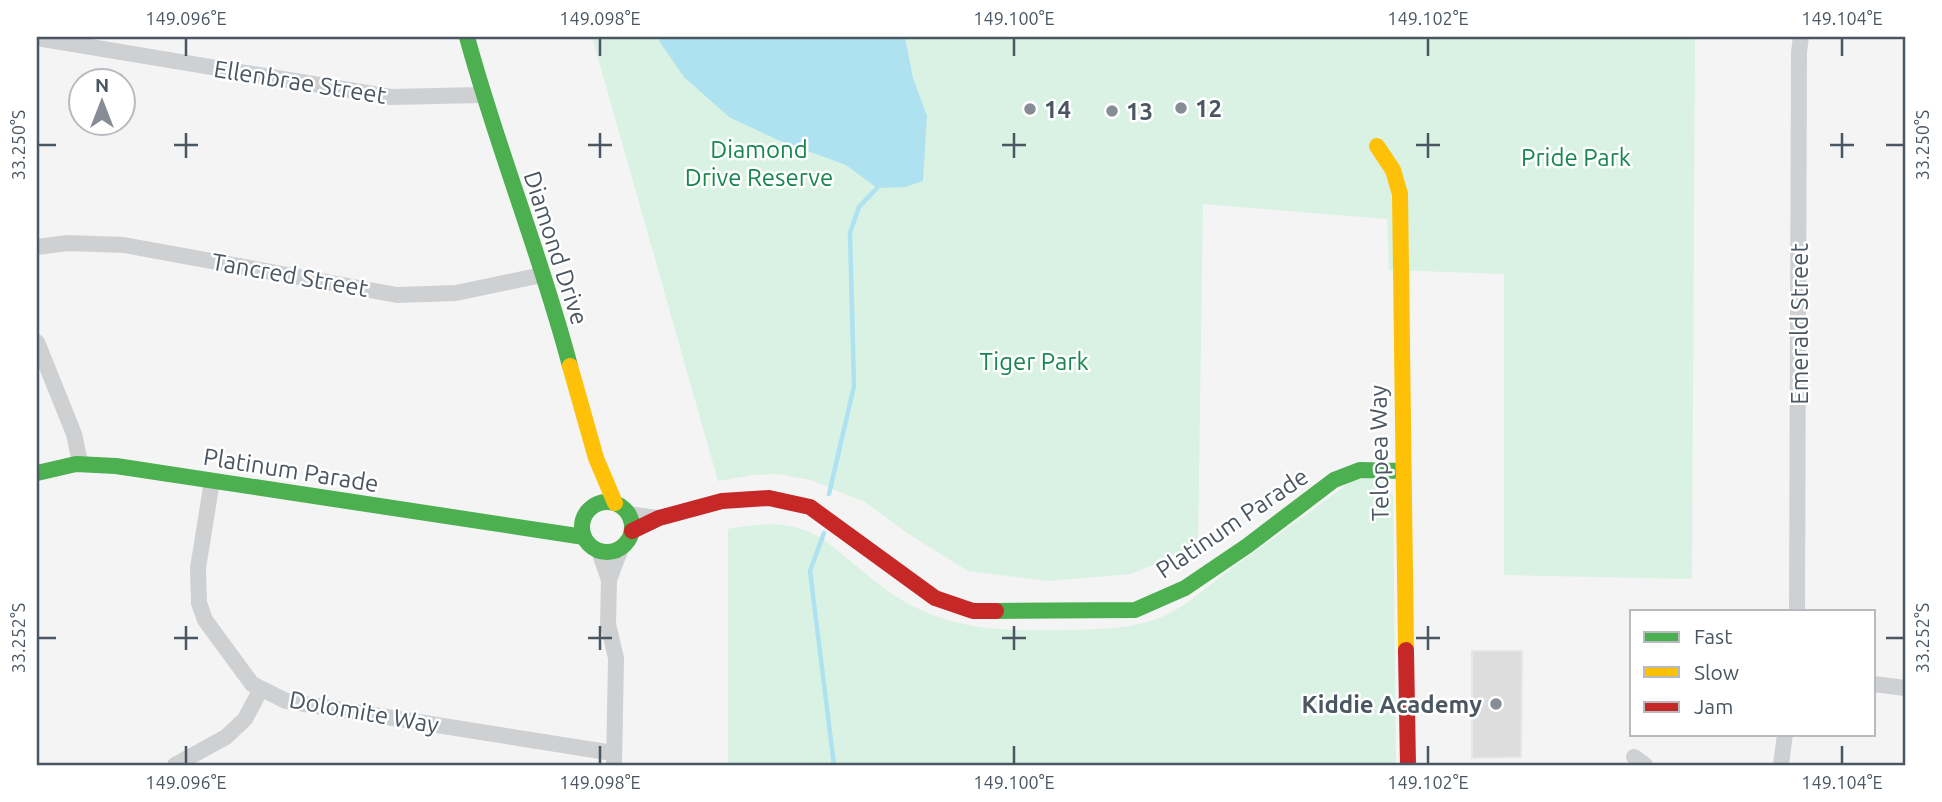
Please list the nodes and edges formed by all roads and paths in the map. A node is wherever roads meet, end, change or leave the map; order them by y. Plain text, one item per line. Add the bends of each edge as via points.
1 (467, 37) edge
2 (1801, 37) edge
3 (37, 38) edge
4 (481, 95) junction
5 (1377, 146) dead end
6 (37, 247) edge
7 (542, 275) junction
8 (37, 342) edge
9 (80, 462) junction
10 (1402, 471) junction
11 (37, 473) edge
12 (601, 475) junction
13 (212, 481) junction
14 (615, 503) junction
15 (586, 514) junction
16 (628, 514) junction
17 (659, 518) junction
18 (632, 531) junction
19 (539, 532) junction
20 (584, 537) junction
21 (621, 548) junction
22 (599, 551) junction
23 (609, 580) junction
24 (1797, 610) edge
25 (1876, 684) edge
26 (1905, 688) edge
27 (261, 689) junction
28 (1785, 736) edge
29 (614, 759) edge
30 (174, 765) edge
31 (1408, 765) edge
32 (1782, 765) edge

1 - 4 street, Diamond Drive
2 - 24 street, Emerald Street
3 - 4 street, Ellenbrae Street via 391,97
4 - 7 street, Diamond Drive
5 - 10 street, Telopea Way via 1393,170 1400,194
6 - 7 street, Tancred Street via 124,245 397,295 456,293
7 - 12 street, Diamond Drive
8 - 9 street via 74,434
9 - 11 street, Platinum Parade
9 - 13 street, Platinum Parade
10 - 17 street, Platinum Parade via 1360,470 1334,480 1185,588 1135,610 973,611 934,597 810,507 769,498 722,501
10 - 31 street, Telopea Way
12 - 14 street, Diamond Drive
12 - 15 street
13 - 19 street, Platinum Parade
13 - 27 street, Dolomite Way via 198,568 199,603 215,634 252,684
14 - 15 street via 599,503
14 - 16 street
15 - 19 street, Platinum Parade
15 - 20 street
16 - 17 street, Platinum Parade
16 - 18 street
17 - 18 street, Platinum Parade
18 - 21 street
19 - 20 street, Platinum Parade
20 - 22 street
21 - 22 street
21 - 23 street
22 - 23 street
23 - 29 street via 608,624 616,658
25 - 26 street
27 - 29 street, Dolomite Way via 286,701
27 - 30 street via 245,719 226,737
28 - 32 street

